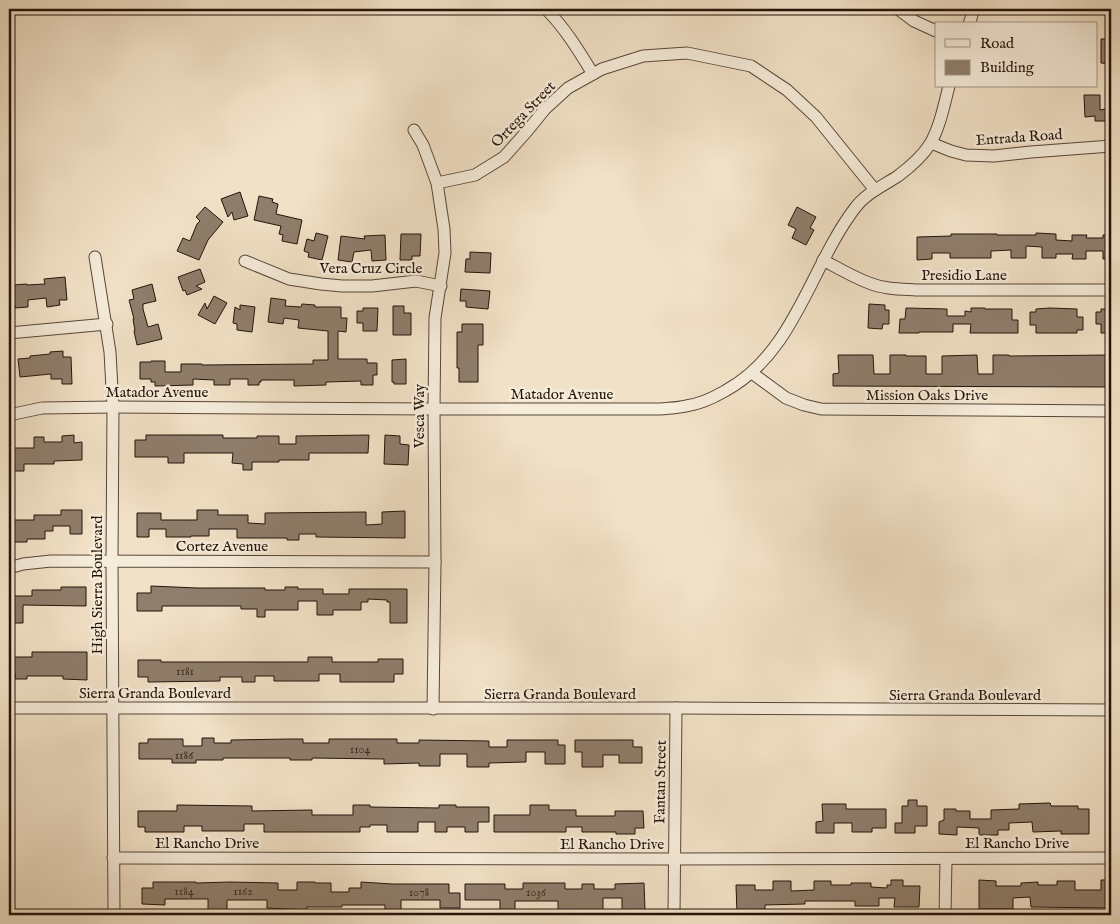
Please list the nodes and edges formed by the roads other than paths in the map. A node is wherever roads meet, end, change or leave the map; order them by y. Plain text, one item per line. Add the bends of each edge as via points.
1 (546, 9) edge
2 (898, 9) edge
3 (974, 9) edge
4 (970, 22) edge
5 (935, 31) edge
6 (593, 74) junction
7 (948, 88) edge
8 (414, 130) dead end
9 (930, 143) junction
10 (1111, 146) edge
11 (437, 183) junction
12 (875, 190) junction
13 (96, 256) dead end
14 (823, 260) junction
15 (245, 261) dead end
16 (441, 286) junction
17 (1111, 290) edge
18 (107, 324) junction
19 (9, 333) edge
20 (752, 373) junction
21 (112, 407) junction
22 (434, 409) junction
23 (1111, 411) edge
24 (9, 415) edge
25 (112, 561) junction
26 (435, 562) junction
27 (9, 568) edge
28 (9, 708) edge
29 (113, 708) junction
30 (676, 708) junction
31 (433, 709) junction
32 (1111, 710) edge
33 (113, 858) junction
34 (946, 858) junction
35 (1111, 858) edge
36 (674, 859) junction
37 (114, 915) edge
38 (674, 915) edge
39 (945, 915) edge

1 - 6 street via 575,44
2 - 5 street
3 - 4 street
6 - 11 street, Ortega Street via 568,88 545,109 504,157 475,175
6 - 12 street, Ortega Street via 643,56 687,52 751,66 787,90 816,117
7 - 9 street, Matador Avenue
8 - 11 street, Vesca Way via 423,144
9 - 10 street, Entrada Road via 951,152 994,156
9 - 12 street, Matador Avenue via 914,163
11 - 16 street, Vesca Way via 445,254
12 - 14 street, Matador Avenue via 856,206
13 - 18 street, High Sierra Boulevard
14 - 17 street, Presidio Lane via 870,284 891,288
14 - 20 street, Matador Avenue via 786,332
15 - 16 street, Vera Cruz Circle via 289,279 321,284 372,286 416,281
16 - 22 street, Vesca Way via 435,318
18 - 19 street
18 - 21 street, High Sierra Boulevard
20 - 22 street, Matador Avenue via 714,397 687,406 660,409
20 - 23 street, Mission Oaks Drive via 786,398 821,409
21 - 22 street, Matador Avenue
21 - 24 street, Matador Avenue via 42,408
21 - 25 street, High Sierra Boulevard
22 - 26 street, Vesca Way
25 - 26 street, Cortez Avenue
25 - 27 street, Cortez Avenue via 51,560
25 - 29 street, High Sierra Boulevard
26 - 31 street, Vesca Way
28 - 29 street, Sierra Granda Boulevard
29 - 31 street, Sierra Granda Boulevard
29 - 33 street, High Sierra Boulevard
30 - 31 street, Sierra Granda Boulevard
30 - 32 street, Sierra Granda Boulevard
30 - 36 street, Fantan Street
33 - 36 street, El Rancho Drive
33 - 37 street, High Sierra Boulevard
34 - 35 street, El Rancho Drive
34 - 36 street, El Rancho Drive
34 - 39 street
36 - 38 street, Fantan Street

